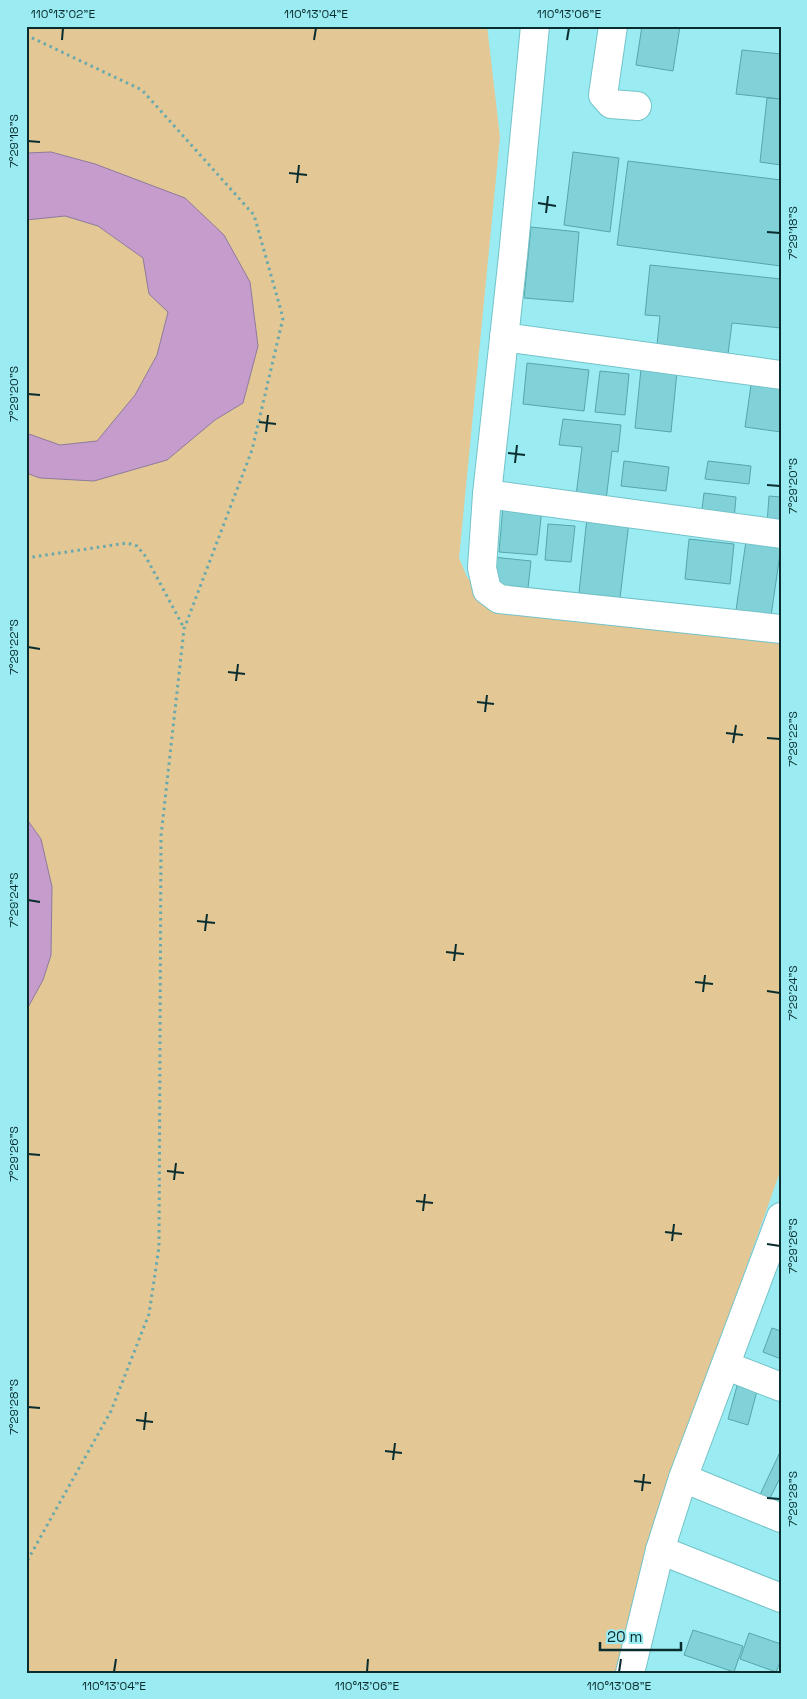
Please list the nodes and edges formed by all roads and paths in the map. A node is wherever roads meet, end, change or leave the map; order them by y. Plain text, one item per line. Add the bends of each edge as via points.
1 (535, 26) edge
2 (613, 26) edge
3 (26, 35) edge
4 (637, 106) dead end
5 (504, 337) junction
6 (781, 375) edge
7 (487, 494) junction
8 (781, 534) edge
9 (26, 558) edge
10 (184, 629) junction
11 (781, 629) edge
12 (781, 1217) edge
13 (773, 1260) edge
14 (727, 1366) junction
15 (781, 1387) edge
16 (683, 1478) junction
17 (781, 1518) edge
18 (660, 1550) junction
19 (26, 1563) edge
20 (781, 1598) edge
21 (630, 1673) edge

1 - 5 street
2 - 4 street via 603,95 611,104
3 - 10 path via 142,90 254,215 283,318 252,450
5 - 6 street
5 - 7 street
7 - 8 street
7 - 11 street via 482,568 483,581 493,596
9 - 10 path via 127,543 137,546
10 - 19 path via 161,836 159,1247 149,1314 111,1411
12 - 13 street
13 - 14 street
14 - 15 street
14 - 16 street
16 - 17 street
16 - 18 street
18 - 20 street
18 - 21 street

